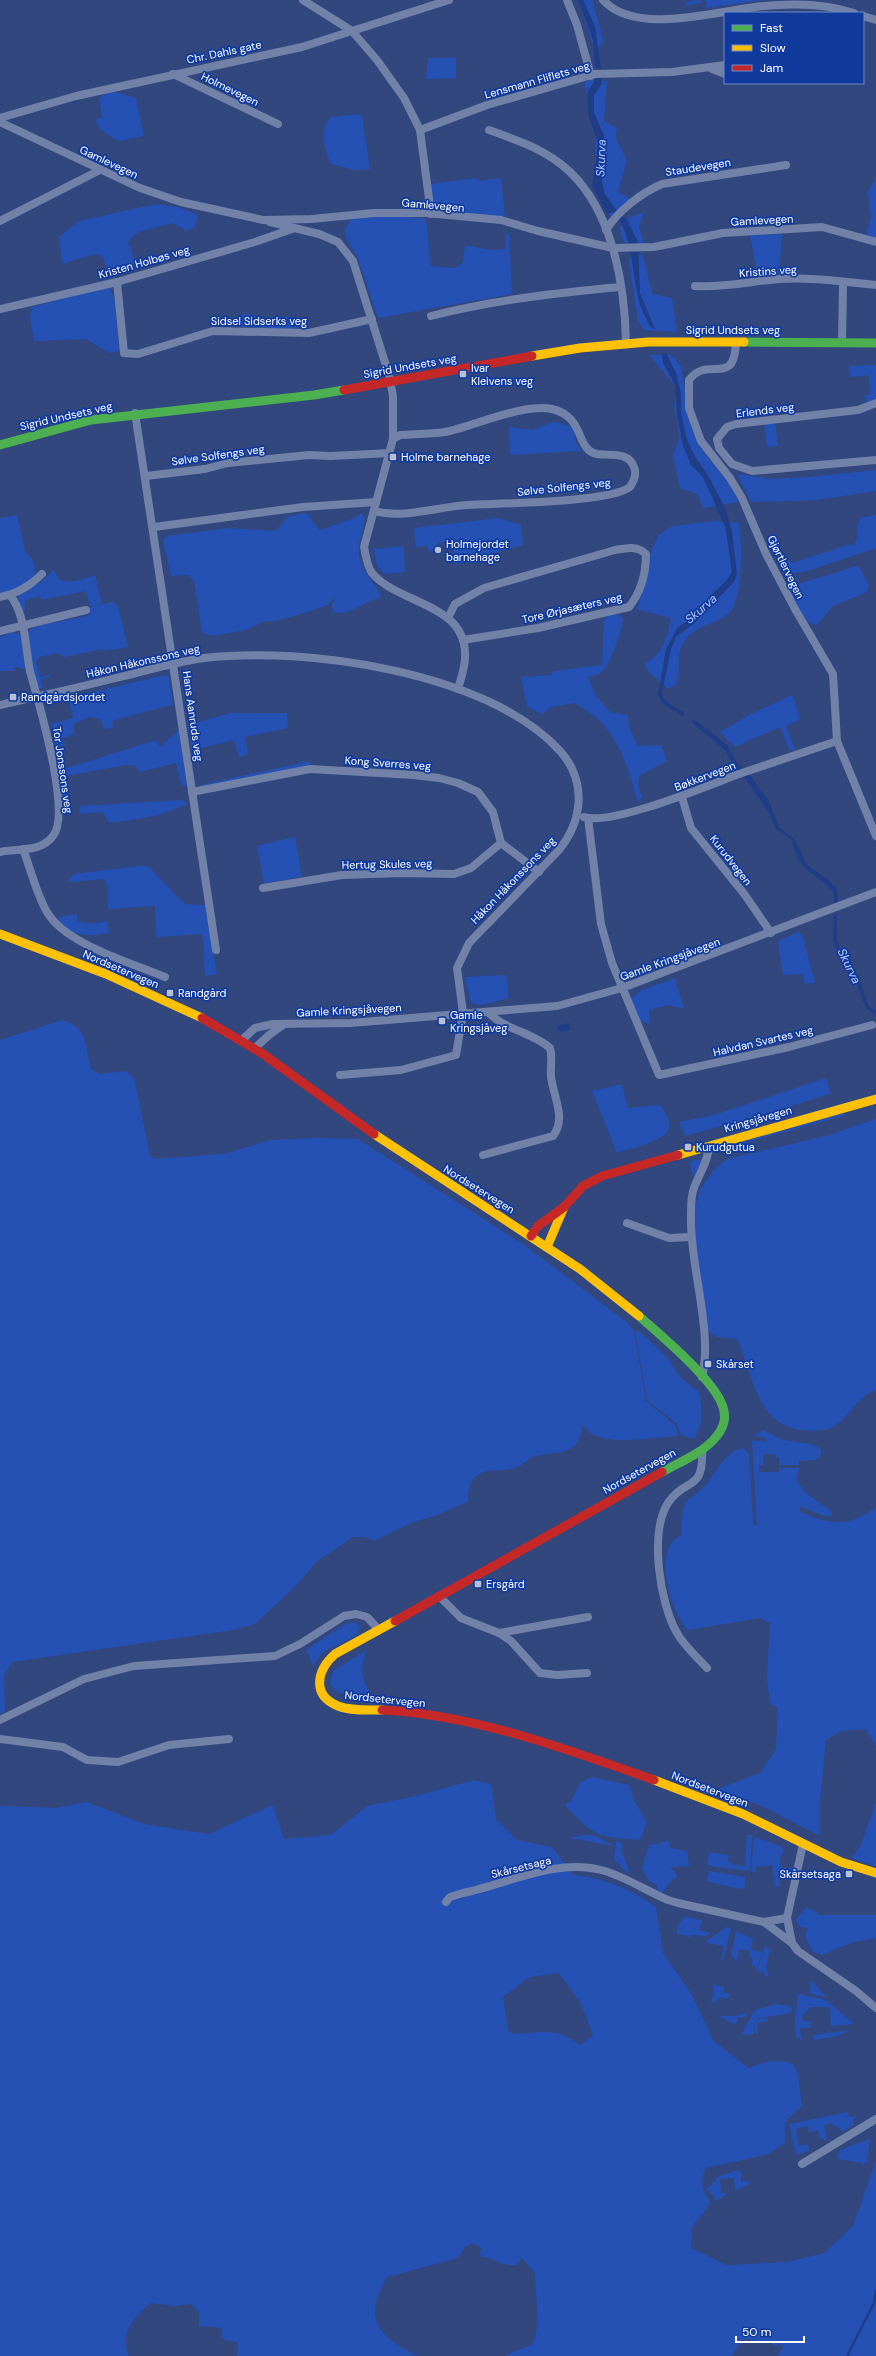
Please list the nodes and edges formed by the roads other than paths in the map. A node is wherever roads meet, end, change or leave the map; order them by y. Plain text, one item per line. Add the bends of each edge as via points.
1 (303, 0) edge
2 (449, 0) edge
3 (567, 0) edge
4 (603, 0) edge
5 (834, 4) edge
6 (852, 12) edge
7 (864, 16) edge
8 (876, 20) edge
9 (352, 31) junction
10 (724, 65) edge
11 (712, 69) junction
12 (173, 74) junction
13 (596, 74) junction
14 (724, 74) edge
15 (0, 118) edge
16 (0, 122) edge
17 (278, 124) dead end
18 (420, 130) junction
19 (489, 130) dead end
20 (786, 165) dead end
21 (100, 170) junction
22 (431, 214) junction
23 (263, 220) junction
24 (0, 221) edge
25 (292, 229) junction
26 (606, 230) junction
27 (876, 242) edge
28 (614, 248) junction
29 (117, 282) junction
30 (843, 282) junction
31 (876, 285) edge
32 (694, 286) dead end
33 (620, 287) junction
34 (0, 309) edge
35 (431, 316) dead end
36 (372, 319) junction
37 (736, 342) junction
38 (626, 343) junction
39 (842, 343) junction
40 (876, 344) edge
41 (390, 382) junction
42 (876, 404) edge
43 (135, 413) junction
44 (393, 439) junction
45 (0, 445) edge
46 (390, 453) junction
47 (876, 460) edge
48 (146, 476) junction
49 (376, 502) junction
50 (374, 511) junction
51 (154, 526) junction
52 (42, 574) dead end
53 (10, 595) junction
54 (0, 597) edge
55 (86, 610) dead end
56 (448, 618) junction
57 (22, 627) junction
58 (0, 631) edge
59 (463, 640) junction
60 (174, 664) junction
61 (458, 689) junction
62 (38, 696) junction
63 (0, 705) edge
64 (837, 741) junction
65 (192, 792) junction
66 (682, 797) junction
67 (578, 814) junction
68 (588, 818) junction
69 (876, 836) edge
70 (501, 843) junction
71 (23, 849) junction
72 (0, 852) edge
73 (539, 872) junction
74 (263, 888) dead end
75 (876, 892) edge
76 (771, 933) junction
77 (0, 934) edge
78 (216, 950) dead end
79 (165, 977) dead end
80 (622, 988) junction
81 (463, 1013) junction
82 (489, 1013) junction
83 (284, 1025) junction
84 (872, 1025) dead end
85 (242, 1040) junction
86 (255, 1048) junction
87 (340, 1075) dead end
88 (876, 1099) edge
89 (709, 1146) junction
90 (482, 1156) dead end
91 (564, 1207) junction
92 (627, 1223) dead end
93 (531, 1236) junction
94 (691, 1237) junction
95 (547, 1247) junction
96 (702, 1377) junction
97 (702, 1450) junction
98 (439, 1596) junction
99 (588, 1617) dead end
100 (379, 1630) junction
101 (499, 1633) junction
102 (708, 1668) dead end
103 (587, 1673) dead end
104 (0, 1720) edge
105 (0, 1739) edge
106 (229, 1739) dead end
107 (804, 1844) junction
108 (876, 1873) edge
109 (446, 1902) dead end
110 (787, 1918) junction
111 (764, 1922) junction
112 (792, 1943) junction
113 (876, 2008) edge
114 (876, 2119) edge
115 (802, 2164) dead end

1 - 9 street
2 - 9 street, Chr. Dahls gate
3 - 13 street
4 - 5 street via 634,18 657,19 762,6
5 - 6 street
7 - 8 street
9 - 12 street, Chr. Dahls gate via 302,48
9 - 18 street via 378,60 404,98
10 - 11 street, Lensmann Fliflets veg
11 - 13 street, Lensmann Fliflets veg
11 - 14 street, Lensmann Fliflets veg
12 - 15 street, Chr. Dahls gate via 76,96
12 - 17 street, Holmevegen
13 - 18 street, Lensmann Fliflets veg via 487,105
16 - 21 street, Gamlevegen
18 - 22 street
19 - 26 street via 534,148 569,172 592,200
20 - 26 street, Staudevegen via 662,184 618,214
21 - 23 street, Gamlevegen via 140,188 181,202
21 - 24 street
22 - 23 street, Gamlevegen via 374,213 311,219
22 - 28 street, Gamlevegen via 501,220
23 - 25 street
25 - 29 street, Kristen Holbøs veg
25 - 36 street via 319,234 338,242 353,261
26 - 28 street
27 - 28 street, Gamlevegen via 822,227 723,233 654,247
28 - 33 street
29 - 34 street, Kristen Holbøs veg
29 - 36 street, Sidsel Sidserks veg via 124,353 129,355 213,331 309,333
30 - 31 street, Kristins veg
30 - 32 street, Kristins veg via 781,279 713,287
30 - 39 street
33 - 35 street via 486,303
33 - 38 street
36 - 41 street
37 - 38 main road, Sigrid Undsets veg
37 - 39 main road, Sigrid Undsets veg
37 - 64 street, Gjørtlervegen via 732,364 727,368 697,372 689,380 689,408 701,442 730,478 742,498 766,554 833,674
38 - 41 main road, Sigrid Undsets veg via 533,356
39 - 40 main road, Sigrid Undsets veg
41 - 43 main road, Sigrid Undsets veg via 245,404
41 - 44 street via 394,415
42 - 47 street, Erlends veg via 858,410 736,424 727,427 717,439 719,448 732,464 752,470
43 - 45 main road, Sigrid Undsets veg via 91,420
43 - 48 street, Hans Aanruds veg
44 - 46 street
44 - 50 street, Sølve Solfengs veg via 400,434 446,431 518,412 552,409 574,421 583,444 590,451 625,457 633,464 635,475 630,487 613,494 538,502 445,507 406,514
46 - 48 street, Sølve Solfengs veg via 302,455
46 - 49 street
48 - 51 street, Hans Aanruds veg
49 - 50 street
49 - 51 street via 303,507
50 - 56 street via 364,547 371,572 387,586
51 - 60 street, Hans Aanruds veg
52 - 53 street via 25,589
53 - 54 street
53 - 57 street, Tor Jonssons veg
55 - 57 street
56 - 59 street
56 - 59 street, Tore Ørjasæters veg via 455,604 465,596 512,578 630,547 641,549 646,554 643,582 636,599 629,607 538,628
57 - 58 street
57 - 62 street, Tor Jonssons veg
59 - 61 street via 465,661
60 - 61 street, Håkon Håkonssons veg via 204,658 275,655 344,662
60 - 62 street, Håkon Håkonssons veg
60 - 65 street, Hans Aanruds veg
61 - 67 street, Håkon Håkonssons veg via 521,718 550,740 571,768 579,798
62 - 63 street, Håkon Håkonssons veg
62 - 71 street, Tor Jonssons veg via 53,767 59,825 54,836 46,843 37,848
64 - 66 street, Bøkkervegen
64 - 69 street, Gjørtlervegen
65 - 70 street, Kong Sverres veg via 310,769 439,778 478,792 493,812
65 - 78 street, Hans Aanruds veg
66 - 68 street, Bøkkervegen via 618,814
66 - 76 street, Kurudvegen via 691,828 745,895
67 - 68 street, Bøkkervegen
67 - 73 street, Håkon Håkonssons veg via 565,841
68 - 80 street via 601,924
70 - 73 street
70 - 74 street, Hertug Skules veg via 471,868 454,874 342,875
71 - 72 street, Tor Jonssons veg
71 - 79 street via 47,913 60,930
73 - 81 street, Håkon Håkonssons veg via 462,953 457,968
75 - 76 street, Gamle Kringsjåvegen
76 - 80 street, Gamle Kringsjåvegen
77 - 85 main road, Nordsetervegen via 171,1003
80 - 82 street, Gamle Kringsjåvegen via 557,1006
80 - 84 street, Halvdan Svartes veg via 659,1075 789,1047
81 - 82 street, Gamle Kringsjåvegen
81 - 83 street, Gamle Kringsjåvegen
81 - 87 street via 456,1055 416,1068
82 - 90 street via 495,1020 540,1039 550,1048 553,1090 560,1115 559,1128 553,1136
83 - 85 street, Gamle Kringsjåvegen via 255,1028
83 - 86 street, Gamle Kringsjåvegen
85 - 86 main road, Nordsetervegen
86 - 93 main road, Nordsetervegen via 413,1161
88 - 89 main road, Kringsjåvegen
89 - 91 main road, Kringsjåvegen via 602,1176 583,1186
89 - 94 street via 706,1163 693,1190
91 - 93 main road, Kringsjåvegen via 538,1226
91 - 95 main road, Kringsjåvegen
92 - 94 street via 669,1238
93 - 95 main road, Nordsetervegen
94 - 96 street via 704,1337
95 - 96 main road, Nordsetervegen via 622,1301
96 - 97 main road, Nordsetervegen via 717,1396 724,1411 721,1431
97 - 98 main road, Nordsetervegen
97 - 102 street via 700,1475 692,1484 676,1493 664,1510 660,1525 658,1562 672,1621 685,1644
98 - 100 main road, Nordsetervegen
98 - 101 street via 461,1618
99 - 101 street
100 - 104 street via 367,1617 356,1614 344,1616 300,1644 275,1656 134,1666 112,1671 84,1679
100 - 107 main road, Nordsetervegen via 335,1654 322,1666 319,1686 322,1694 331,1702 351,1708 446,1718 547,1744 719,1804
101 - 103 street via 520,1650 540,1673
105 - 106 street via 63,1747 87,1760 118,1762 169,1745
107 - 108 main road, Nordsetervegen via 826,1857
107 - 110 street
109 - 111 street, Skårsetsaga via 450,1897 463,1893 545,1871 576,1867 612,1874 668,1900
110 - 111 street, Skårsetsaga
110 - 112 street
111 - 112 street, Skårsetsaga
112 - 113 street, Skårsetsaga via 798,1951
114 - 115 street

